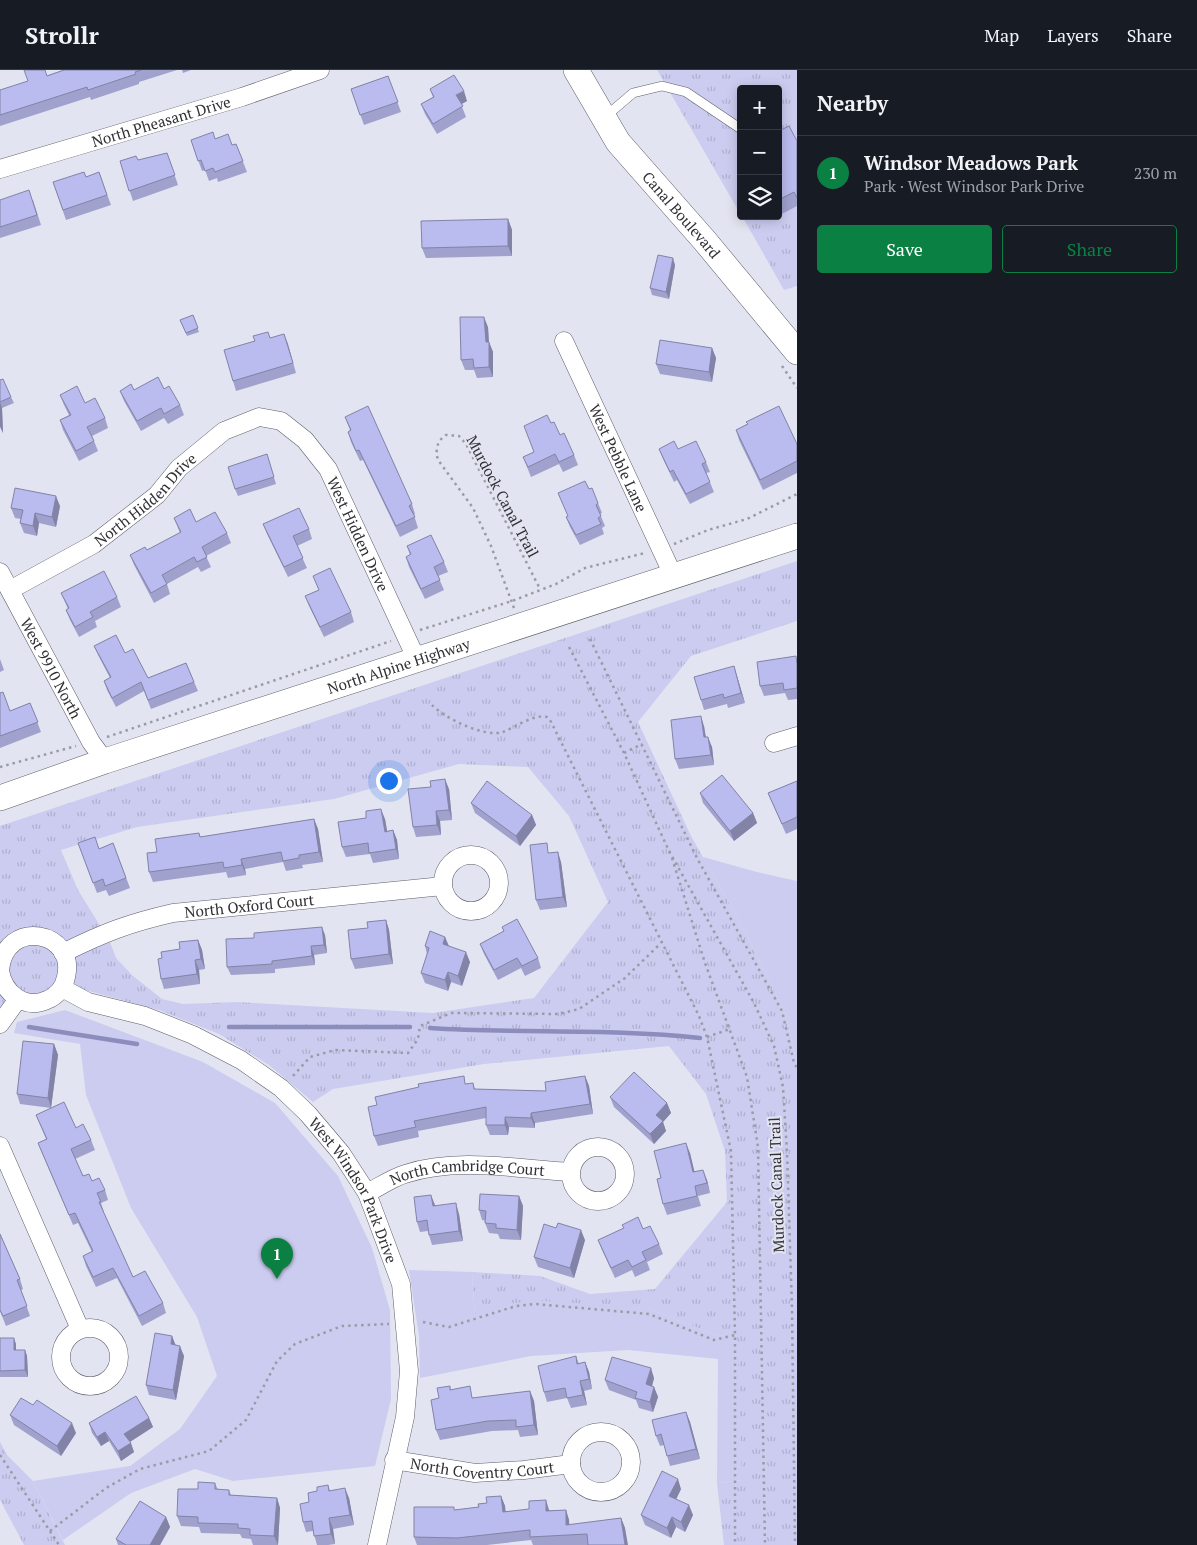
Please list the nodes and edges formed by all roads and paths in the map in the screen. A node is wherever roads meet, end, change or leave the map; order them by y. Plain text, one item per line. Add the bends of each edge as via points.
1 (320, 70) edge
2 (576, 70) edge
3 (594, 70) edge
4 (610, 114) junction
5 (737, 126) edge
6 (0, 169) edge
7 (797, 323) edge
8 (564, 341) dead end
9 (797, 352) edge
10 (280, 422) joint
11 (797, 536) edge
12 (0, 572) edge
13 (673, 575) junction
14 (539, 587) dead end
15 (10, 590) junction
16 (405, 636) junction
17 (590, 639) dead end
18 (569, 647) dead end
19 (417, 660) junction
20 (432, 705) dead end
21 (797, 736) edge
22 (774, 743) dead end
23 (642, 744) junction
24 (98, 752) junction
25 (624, 754) junction
26 (0, 767) edge
27 (0, 798) edge
28 (669, 850) junction
29 (443, 886) dead end
30 (662, 943) junction
31 (63, 953) junction
32 (1, 962) edge
33 (62, 988) junction
34 (18, 999) junction
35 (0, 1024) edge
36 (730, 1029) junction
37 (707, 1037) junction
38 (797, 1068) edge
39 (293, 1076) dead end
40 (0, 1146) edge
41 (571, 1172) dead end
42 (367, 1193) junction
43 (423, 1322) dead end
44 (389, 1324) dead end
45 (80, 1329) dead end
46 (735, 1335) junction
47 (0, 1455) edge
48 (394, 1460) junction
49 (571, 1464) dead end
50 (50, 1531) junction
51 (59, 1545) edge
52 (377, 1545) edge
53 (735, 1545) edge
54 (765, 1545) edge
55 (795, 1545) edge

1 - 6 street, North Pheasant Drive via 242,97
2 - 4 main road, Canal Boulevard
3 - 4 main road, Canal Boulevard
4 - 5 lane via 633,93 662,86 686,92
4 - 7 main road, Canal Boulevard
4 - 9 main road, Canal Boulevard via 634,162 706,241
8 - 13 street, West Pebble Lane
10 - 15 street, North Hidden Drive via 260,417 224,431 179,468 157,495 94,544
10 - 16 street, West Hidden Drive via 305,440 328,469
11 - 13 main road, North Alpine Highway
12 - 15 street, West 9910 North
13 - 19 main road, North Alpine Highway
14 - 16 path, Murdock Canal Trail via 466,444 460,436 446,435 438,443 438,460 472,508 512,601
15 - 24 street, West 9910 North
16 - 19 street, West Hidden Drive
16 - 24 path
17 - 23 path
18 - 25 path, Murdock Canal Trail
19 - 24 main road, North Alpine Highway
20 - 30 path via 443,714 491,734 540,716 550,720
21 - 22 street
23 - 25 path
23 - 38 path via 697,858 782,1011
24 - 26 path via 53,750
24 - 27 main road, North Alpine Highway
25 - 28 path, Murdock Canal Trail
28 - 36 path, Murdock Canal Trail
28 - 55 path, Murdock Canal Trail via 765,1026 774,1046 783,1086 792,1308
29 - 31 street, North Oxford Court via 173,914 105,932
30 - 37 path
30 - 39 path via 625,978 578,1009 559,1014 451,1013 420,1026 418,1039 408,1053 335,1050 310,1057
31 - 32 street via 50,940 33,935 16,940
31 - 33 street via 68,971
32 - 34 street via 5,987
33 - 34 street via 42,1002
33 - 42 street, West Windsor Park Drive via 88,1002 145,1016 193,1035 241,1060 281,1088 308,1114 341,1153
34 - 35 street
36 - 37 path
36 - 54 path, Murdock Canal Trail via 747,1077 758,1147
37 - 46 path via 731,1151
40 - 45 street
41 - 42 street, North Cambridge Court via 436,1167 404,1174
42 - 48 street, West Windsor Park Drive via 401,1284 409,1372 405,1416
43 - 46 path via 449,1327 516,1306 535,1304 648,1314 714,1340
44 - 50 path via 342,1326 295,1344 277,1361 246,1420 209,1451 140,1469 106,1488
46 - 53 path
47 - 50 path
48 - 49 street, North Coventry Court via 474,1473
48 - 52 street, West Windsor Park Drive
50 - 51 path

